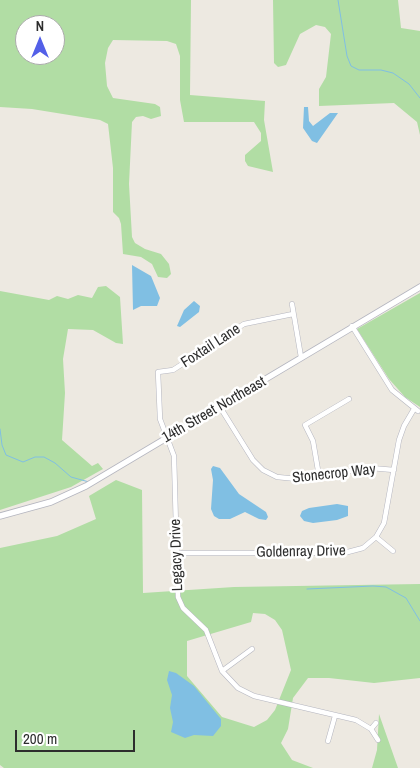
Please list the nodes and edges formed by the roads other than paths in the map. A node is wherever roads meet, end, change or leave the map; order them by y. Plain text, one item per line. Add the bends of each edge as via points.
1 (420, 287) edge
2 (292, 304) dead end
3 (293, 314) junction
4 (352, 326) junction
5 (301, 357) junction
6 (158, 372) joint
7 (349, 399) dead end
8 (220, 407) junction
9 (166, 437) junction
10 (394, 470) junction
11 (319, 476) junction
12 (0, 516) edge
13 (376, 537) junction
14 (394, 551) dead end
15 (177, 553) junction
16 (252, 648) dead end
17 (222, 670) junction
18 (335, 716) junction
19 (376, 723) dead end
20 (370, 729) junction
21 (378, 740) dead end
22 (328, 741) dead end

1 - 4 street, 14th Street Northeast
2 - 3 street
3 - 5 street
3 - 6 street, Foxtail Lane via 244,324 173,370
4 - 5 street, 14th Street Northeast
4 - 10 street via 392,390 416,410 401,432
5 - 8 street, 14th Street Northeast
6 - 9 street, Legacy Drive via 159,414
7 - 11 street via 305,425 313,441
8 - 9 street, 14th Street Northeast
8 - 11 street, Stonecrop Way via 253,460 263,470 282,478
9 - 12 street, 14th Street Northeast via 71,493 39,506
9 - 15 street, Legacy Drive via 174,456
10 - 11 street, Stonecrop Way via 371,468
10 - 13 street via 384,523
13 - 14 street
13 - 15 street, Goldenray Drive via 363,548 344,553
15 - 17 street, Legacy Drive via 176,586 180,602 209,636
16 - 17 street
17 - 18 street, Legacy Drive via 231,682 248,694
18 - 20 street, Legacy Drive via 356,720
18 - 22 street
19 - 20 street
20 - 21 street, Legacy Drive

